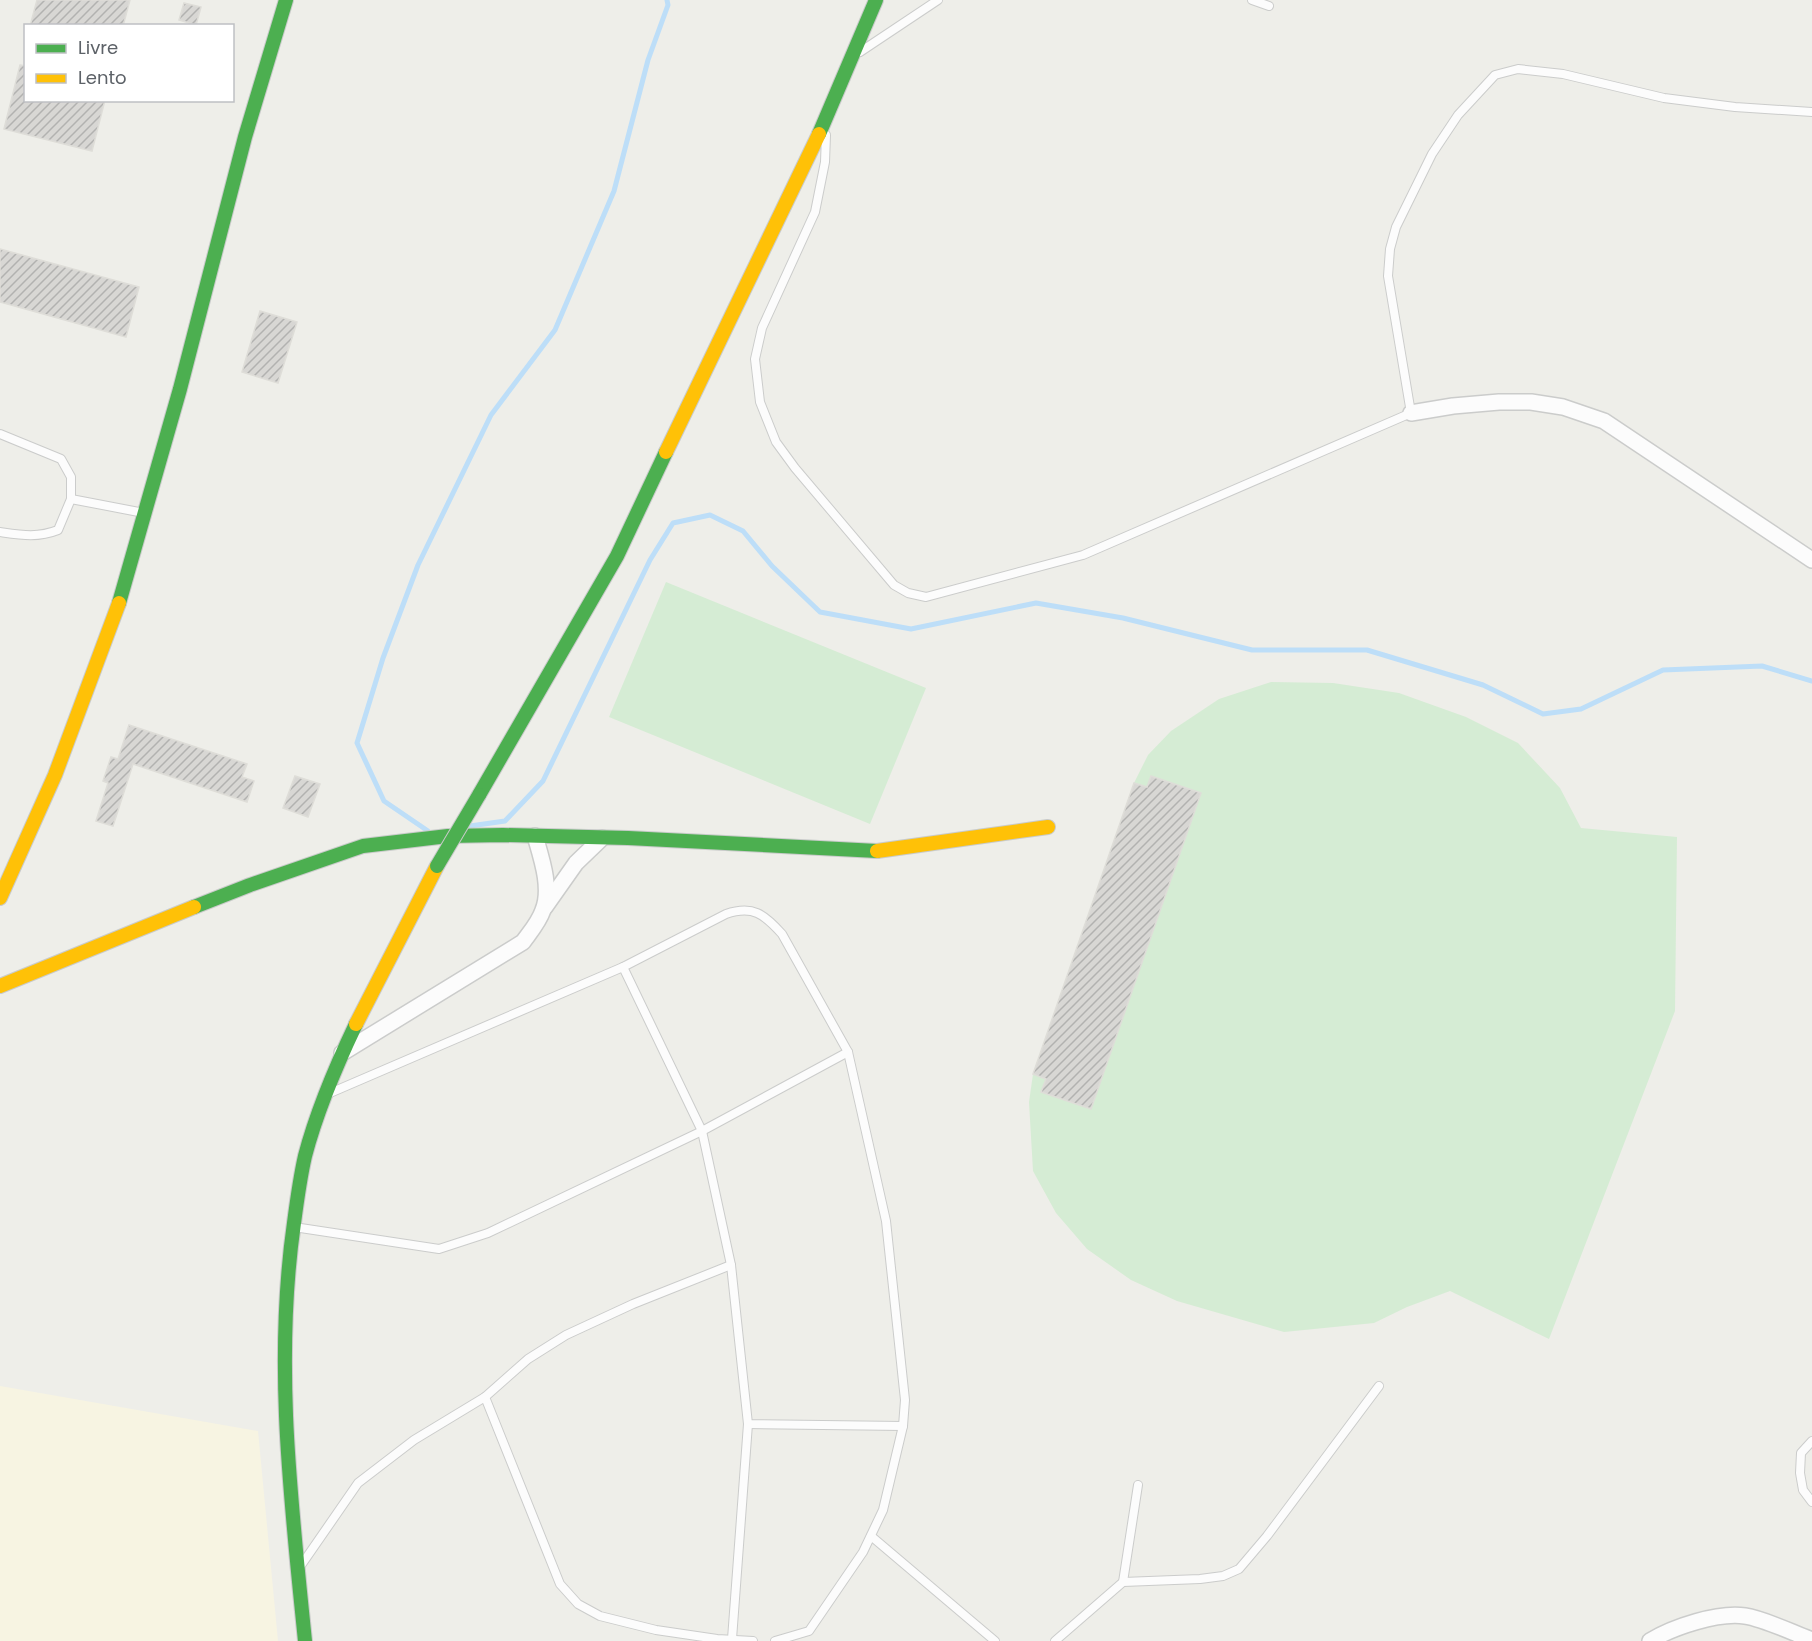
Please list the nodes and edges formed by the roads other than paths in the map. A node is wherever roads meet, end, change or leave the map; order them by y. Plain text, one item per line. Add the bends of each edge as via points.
1 (286, 0) edge
2 (876, 0) edge
3 (938, 0) edge
4 (1252, 0) edge
5 (1269, 6) dead end
6 (851, 58) junction
7 (1812, 112) edge
8 (827, 116) junction
9 (1411, 412) junction
10 (0, 434) edge
11 (71, 499) junction
12 (145, 513) junction
13 (0, 532) edge
14 (1812, 560) edge
15 (1048, 827) dead end
16 (535, 836) junction
17 (602, 838) junction
18 (0, 898) edge
19 (545, 907) junction
20 (623, 967) junction
21 (0, 986) edge
22 (848, 1052) junction
23 (342, 1053) junction
24 (324, 1095) junction
25 (702, 1131) junction
26 (293, 1227) junction
27 (731, 1265) junction
28 (1379, 1386) dead end
29 (485, 1397) junction
30 (748, 1424) junction
31 (903, 1426) junction
32 (1812, 1441) edge
33 (1138, 1485) dead end
34 (1812, 1502) edge
35 (871, 1536) junction
36 (298, 1570) junction
37 (1123, 1582) junction
38 (809, 1631) junction
39 (732, 1639) junction
40 (716, 1640) edge
41 (1812, 1640) edge
42 (305, 1641) edge
43 (753, 1641) edge
44 (775, 1641) edge
45 (803, 1641) edge
46 (995, 1641) edge
47 (1055, 1641) edge
48 (1650, 1641) edge

1 - 12 street via 245,137
2 - 6 street
3 - 6 lane
4 - 5 lane
6 - 8 street
7 - 9 lane via 1664,98 1563,74 1518,69 1495,75 1458,115 1432,154 1396,227 1390,249 1388,276
8 - 9 lane via 825,162 815,212 762,328 755,359 760,402 776,442 795,468 894,585 908,593 926,597 1083,555
8 - 23 street, bridge via 617,556 437,866
9 - 14 street via 1531,402 1563,407 1604,421
10 - 11 lane via 61,459 71,477
11 - 12 lane
11 - 13 lane via 58,530 30,536
12 - 18 street via 121,597 63,753
15 - 17 street via 876,851
16 - 17 street
16 - 19 street via 543,867
16 - 21 street via 448,836 363,846 250,885
17 - 19 street via 576,863
19 - 23 street via 523,942
20 - 22 lane via 726,914 751,910 768,918 782,934
20 - 24 lane
20 - 25 lane
22 - 25 lane
22 - 31 lane via 886,1221 903,1373
23 - 24 street
24 - 26 street via 306,1152
25 - 26 lane via 488,1233 439,1249
25 - 27 lane
26 - 36 street via 287,1267 286,1423
27 - 29 lane via 566,1335 528,1359
27 - 30 lane
28 - 37 lane via 1239,1569 1200,1580
29 - 36 lane via 414,1440 358,1482
29 - 40 lane via 560,1584 578,1604 600,1616
30 - 31 lane
30 - 39 lane
31 - 35 lane via 883,1510
32 - 34 lane via 1801,1453 1800,1473 1803,1490
33 - 37 lane
35 - 38 lane
35 - 46 lane
36 - 42 street
37 - 47 lane
38 - 44 lane
38 - 45 lane
39 - 40 lane
39 - 43 lane
41 - 48 street via 1745,1616 1713,1618 1669,1630

